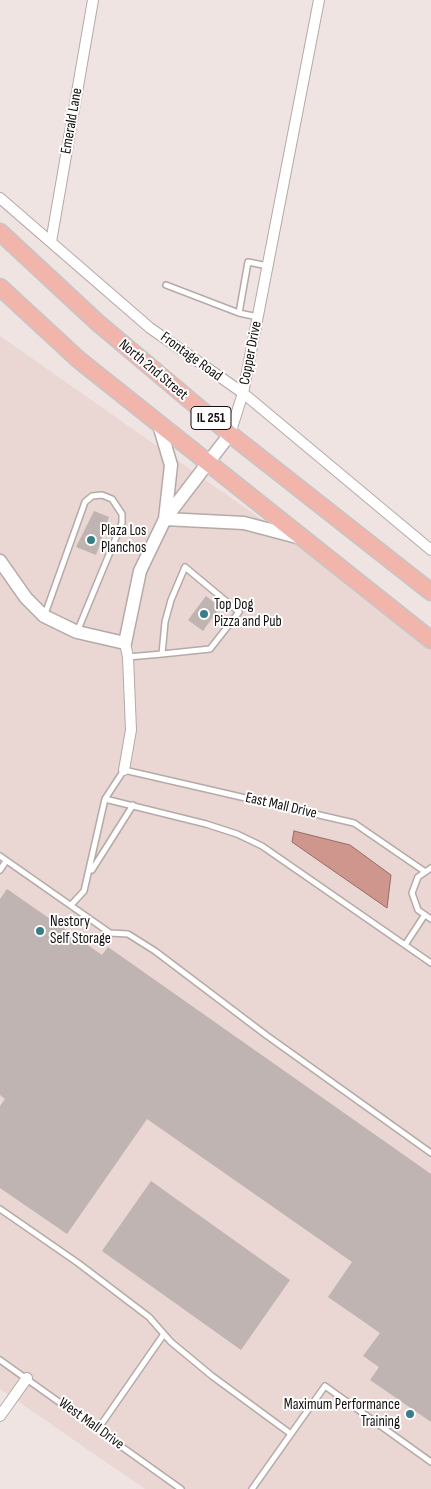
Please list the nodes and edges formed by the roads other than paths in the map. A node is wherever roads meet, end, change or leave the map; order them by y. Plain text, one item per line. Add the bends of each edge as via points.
1 (93, 0) edge
2 (319, 0) edge
3 (0, 198) edge
4 (0, 232) edge
5 (51, 242) junction
6 (269, 266) junction
7 (166, 286) dead end
8 (0, 287) edge
9 (239, 313) junction
10 (259, 318) junction
11 (243, 393) junction
12 (159, 425) junction
13 (230, 434) junction
14 (207, 462) junction
15 (165, 519) junction
16 (302, 538) junction
17 (431, 550) edge
18 (0, 561) edge
19 (431, 592) edge
20 (44, 616) junction
21 (76, 632) junction
22 (431, 640) edge
23 (125, 643) junction
24 (162, 654) junction
25 (128, 657) junction
26 (124, 770) junction
27 (105, 799) junction
28 (133, 805) junction
29 (0, 856) edge
30 (6, 861) junction
31 (431, 868) edge
32 (0, 870) edge
33 (424, 871) junction
34 (89, 874) junction
35 (70, 905) junction
36 (424, 916) junction
37 (431, 919) edge
38 (405, 945) junction
39 (431, 963) edge
40 (431, 1153) edge
41 (0, 1209) edge
42 (164, 1334) junction
43 (0, 1360) edge
44 (27, 1378) junction
45 (0, 1416) edge
46 (98, 1429) junction
47 (292, 1434) junction
48 (431, 1462) edge
49 (181, 1489) edge
50 (252, 1489) edge

1 - 5 street, Emerald Lane
2 - 6 street, Copper Drive
3 - 5 street, Frontage Road
4 - 13 main road, North 2nd Street / IL 251 via 98,323
5 - 11 street, Frontage Road via 150,328
6 - 9 lane via 248,262
6 - 10 street, Copper Drive
7 - 9 lane
8 - 12 main road, IL 251 via 79,360
9 - 10 lane
10 - 11 street, Copper Drive
11 - 13 street, Copper Drive
11 - 17 street, Frontage Road
12 - 14 main road, IL 251
12 - 15 street via 171,465
13 - 14 street, Copper Drive
13 - 19 main road, North 2nd Street / IL 251
14 - 15 street, Copper Drive
14 - 16 main road, IL 251
15 - 16 street via 244,523
15 - 23 street, Copper Drive via 140,571
16 - 22 main road, IL 251
18 - 20 street via 26,598
20 - 21 street
20 - 21 lane via 85,502 92,496 102,495 112,500 122,514 122,523
21 - 23 street
23 - 25 street, Copper Drive
24 - 24 lane via 210,649 239,612 185,567 165,622
24 - 25 lane
25 - 26 street, Copper Drive via 131,730
26 - 27 lane
26 - 33 lane, East Mall Drive via 354,823
27 - 28 lane
27 - 34 lane
28 - 34 lane
28 - 38 lane via 237,834 262,846
29 - 30 lane
30 - 32 lane
30 - 35 lane
31 - 33 lane
33 - 36 lane via 412,893 418,910
34 - 35 lane via 84,891
35 - 40 lane via 110,933 128,934 155,951
36 - 37 lane
36 - 38 lane
38 - 39 lane
41 - 42 lane via 149,1317
42 - 46 lane
42 - 47 lane via 212,1376
43 - 44 lane, West Mall Drive
44 - 45 street
44 - 46 lane, West Mall Drive
46 - 49 lane, West Mall Drive
47 - 48 lane via 325,1386
47 - 50 lane

